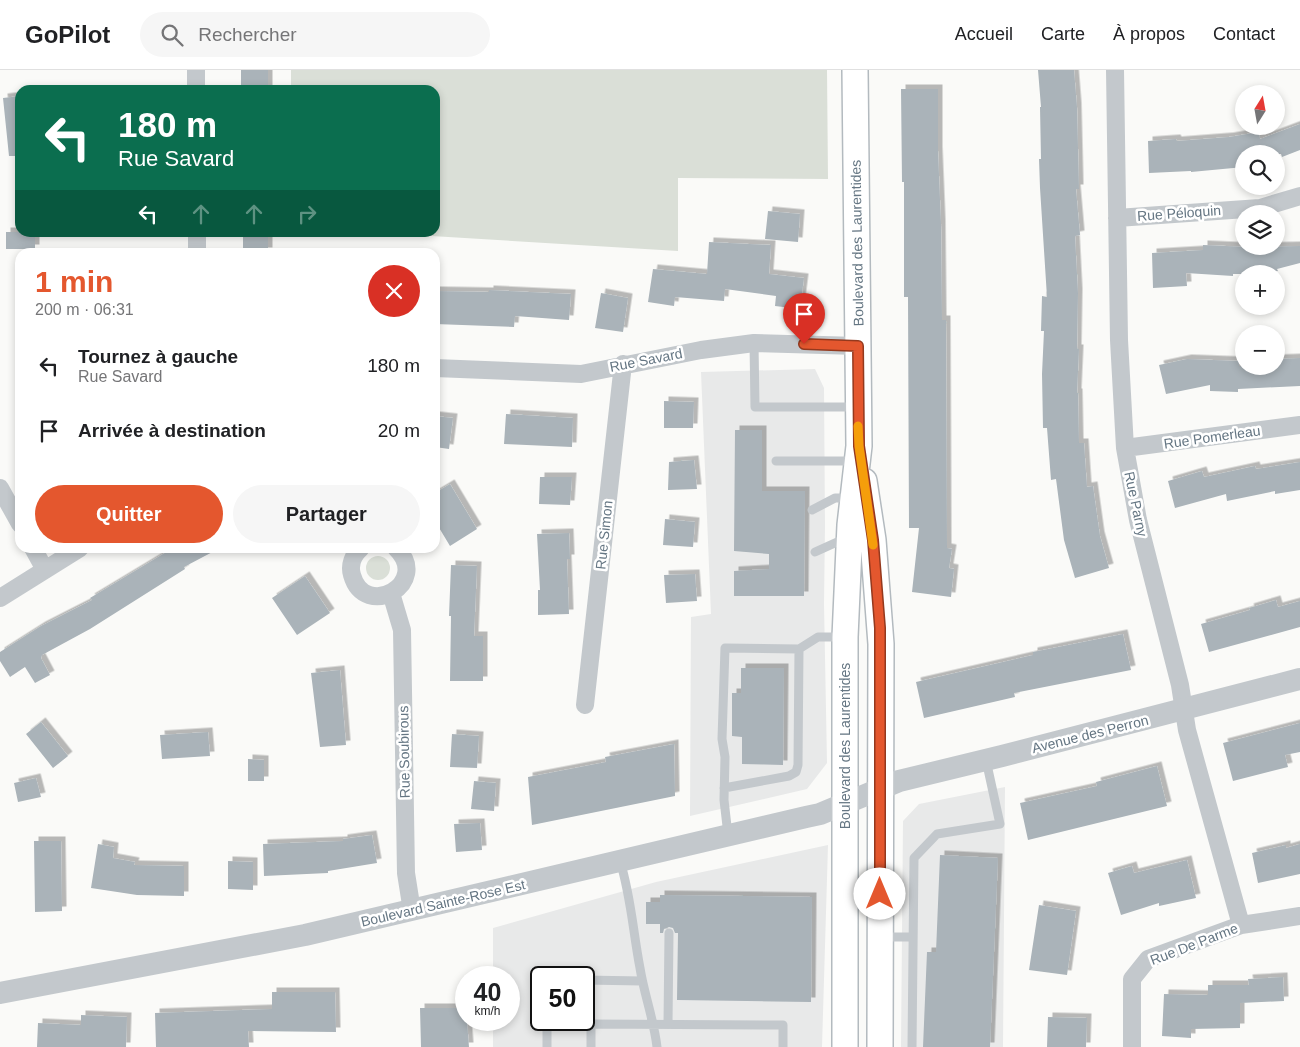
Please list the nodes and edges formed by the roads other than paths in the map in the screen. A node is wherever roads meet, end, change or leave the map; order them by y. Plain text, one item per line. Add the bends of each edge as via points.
1 (196, 70) edge
2 (855, 70) edge
3 (1115, 70) edge
4 (196, 85) edge
5 (1300, 196) edge
6 (1117, 218) junction
7 (754, 342) junction
8 (858, 346) junction
9 (623, 364) junction
10 (440, 368) edge
11 (858, 407) junction
12 (1300, 425) edge
13 (1125, 448) junction
14 (859, 456) junction
15 (776, 461) dead end
16 (0, 488) edge
17 (860, 499) junction
18 (812, 510) dead end
19 (15, 515) edge
20 (862, 538) junction
21 (815, 552) dead end
22 (36, 553) edge
23 (72, 553) edge
24 (358, 553) edge
25 (401, 553) edge
26 (45, 570) junction
27 (391, 593) junction
28 (0, 598) edge
29 (845, 637) junction
30 (799, 649) junction
31 (1300, 680) edge
32 (585, 705) dead end
33 (1184, 710) junction
34 (986, 760) junction
35 (724, 788) junction
36 (880, 789) junction
37 (845, 804) junction
38 (728, 835) junction
39 (620, 861) junction
40 (412, 912) junction
41 (1300, 916) edge
42 (1241, 925) junction
43 (669, 933) dead end
44 (913, 937) junction
45 (880, 938) junction
46 (595, 980) edge
47 (642, 981) junction
48 (0, 993) edge
49 (653, 1024) junction
50 (668, 1024) junction
51 (547, 1031) edge
52 (546, 1047) edge
53 (591, 1047) edge
54 (657, 1047) edge
55 (784, 1047) edge
56 (845, 1047) edge
57 (880, 1047) edge
58 (912, 1047) edge
59 (1132, 1047) edge

1 - 4 street
2 - 8 main road, Boulevard des Laurentides
3 - 6 street, Rue Parny
5 - 6 street, Rue Péloquin via 1260,208
6 - 13 street, Rue Parny
7 - 8 street, Rue Savard
7 - 9 street, Rue Savard
7 - 11 lane via 755,407
8 - 11 main road, Boulevard des Laurentides
9 - 10 street, Rue Savard via 581,374
9 - 32 street, Rue Simon
11 - 14 main road, Boulevard des Laurentides
12 - 13 street, Rue Pomerleau
13 - 33 street, Rue Parny via 1138,520
14 - 15 lane
14 - 17 main road, Boulevard des Laurentides
16 - 19 street
17 - 18 lane via 834,498
17 - 20 main road, Boulevard des Laurentides
20 - 21 lane
20 - 29 main road, Boulevard des Laurentides
20 - 36 main road, Boulevard des Laurentides via 881,644
22 - 26 street
23 - 26 street
24 - 27 street via 352,561 354,582 370,595
25 - 27 street via 406,571 400,586
26 - 28 street
27 - 40 street, Rue Soubirous via 402,630 406,866
29 - 30 lane via 818,637
29 - 37 main road, Boulevard des Laurentides
30 - 35 lane via 796,772
30 - 35 lane via 725,648
31 - 33 street, Avenue des Perron
33 - 34 street, Avenue des Perron
33 - 42 street, Rue Parny
34 - 36 street, Avenue des Perron via 899,781
34 - 44 lane via 1000,824 937,834 914,858
35 - 38 lane
36 - 37 street, Boulevard Sainte-Rose Est
36 - 45 main road, Boulevard des Laurentides
37 - 38 street, Boulevard Sainte-Rose Est via 820,814
37 - 56 main road, Boulevard des Laurentides
38 - 39 street, Boulevard Sainte-Rose Est
39 - 40 street, Boulevard Sainte-Rose Est
39 - 47 lane via 628,888
40 - 48 street, Boulevard Sainte-Rose Est via 255,946
41 - 42 street, Rue De Parme
42 - 59 street, Rue De Parme via 1148,959 1132,979
43 - 50 lane
44 - 45 lane
44 - 58 lane
45 - 57 main road, Boulevard des Laurentides
46 - 47 lane
47 - 49 lane
49 - 50 lane
49 - 53 lane via 591,1024
49 - 54 lane
50 - 55 lane via 783,1025
51 - 52 lane

